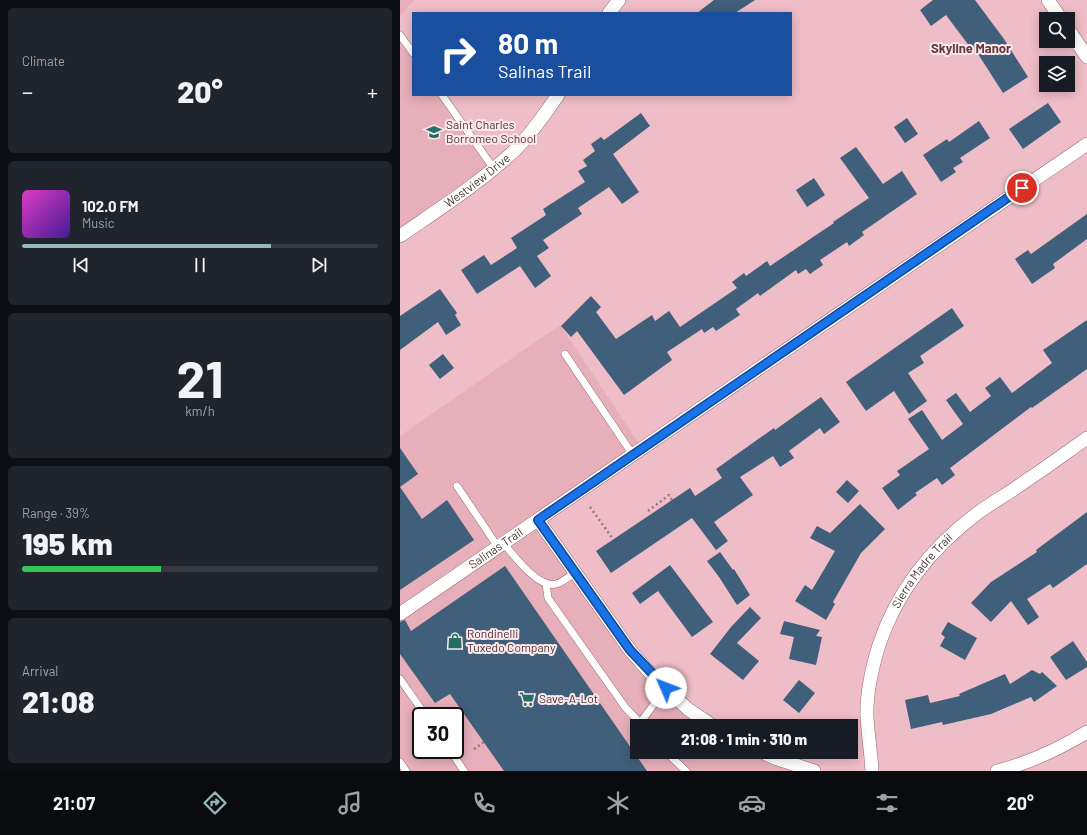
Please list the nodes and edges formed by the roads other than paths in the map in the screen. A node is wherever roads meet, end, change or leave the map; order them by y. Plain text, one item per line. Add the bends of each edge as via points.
1 (619, 0) edge
2 (1048, 0) edge
3 (610, 12) edge
4 (1056, 12) edge
5 (400, 35) edge
6 (1075, 39) edge
7 (412, 53) edge
8 (1087, 56) edge
9 (443, 96) edge
10 (557, 96) edge
11 (1087, 144) edge
12 (494, 169) junction
13 (400, 236) edge
14 (565, 354) dead end
15 (1087, 438) edge
16 (633, 455) junction
17 (457, 486) dead end
18 (538, 520) junction
19 (500, 545) junction
20 (575, 572) junction
21 (546, 583) junction
22 (400, 614) edge
23 (400, 679) edge
24 (666, 688) junction
25 (420, 707) edge
26 (636, 719) edge
27 (645, 719) edge
28 (703, 719) edge
29 (1087, 732) edge
30 (456, 759) edge
31 (673, 759) edge
32 (778, 759) edge
33 (400, 762) edge
34 (406, 771) edge
35 (464, 771) edge
36 (686, 771) edge
37 (814, 771) edge
38 (872, 771) edge
39 (997, 771) edge

1 - 3 street
2 - 4 street
5 - 7 lane
6 - 8 street
9 - 12 lane
10 - 12 street, Westview Drive via 516,149
11 - 16 street, Salinas Trail
12 - 13 street, Westview Drive
14 - 16 lane
15 - 38 street, Sierra Madre Trail via 954,532 933,553 896,603 884,629 869,689 867,716
16 - 18 street, Salinas Trail
17 - 19 lane
18 - 19 street, Salinas Trail
18 - 20 street
19 - 21 lane via 535,578
19 - 22 street, Salinas Trail
20 - 21 lane via 556,584
20 - 24 street via 630,650
21 - 26 lane via 548,598
23 - 25 lane
24 - 27 lane
24 - 28 street
29 - 39 street via 1031,760
30 - 35 lane
31 - 36 lane
32 - 37 street
33 - 34 lane

